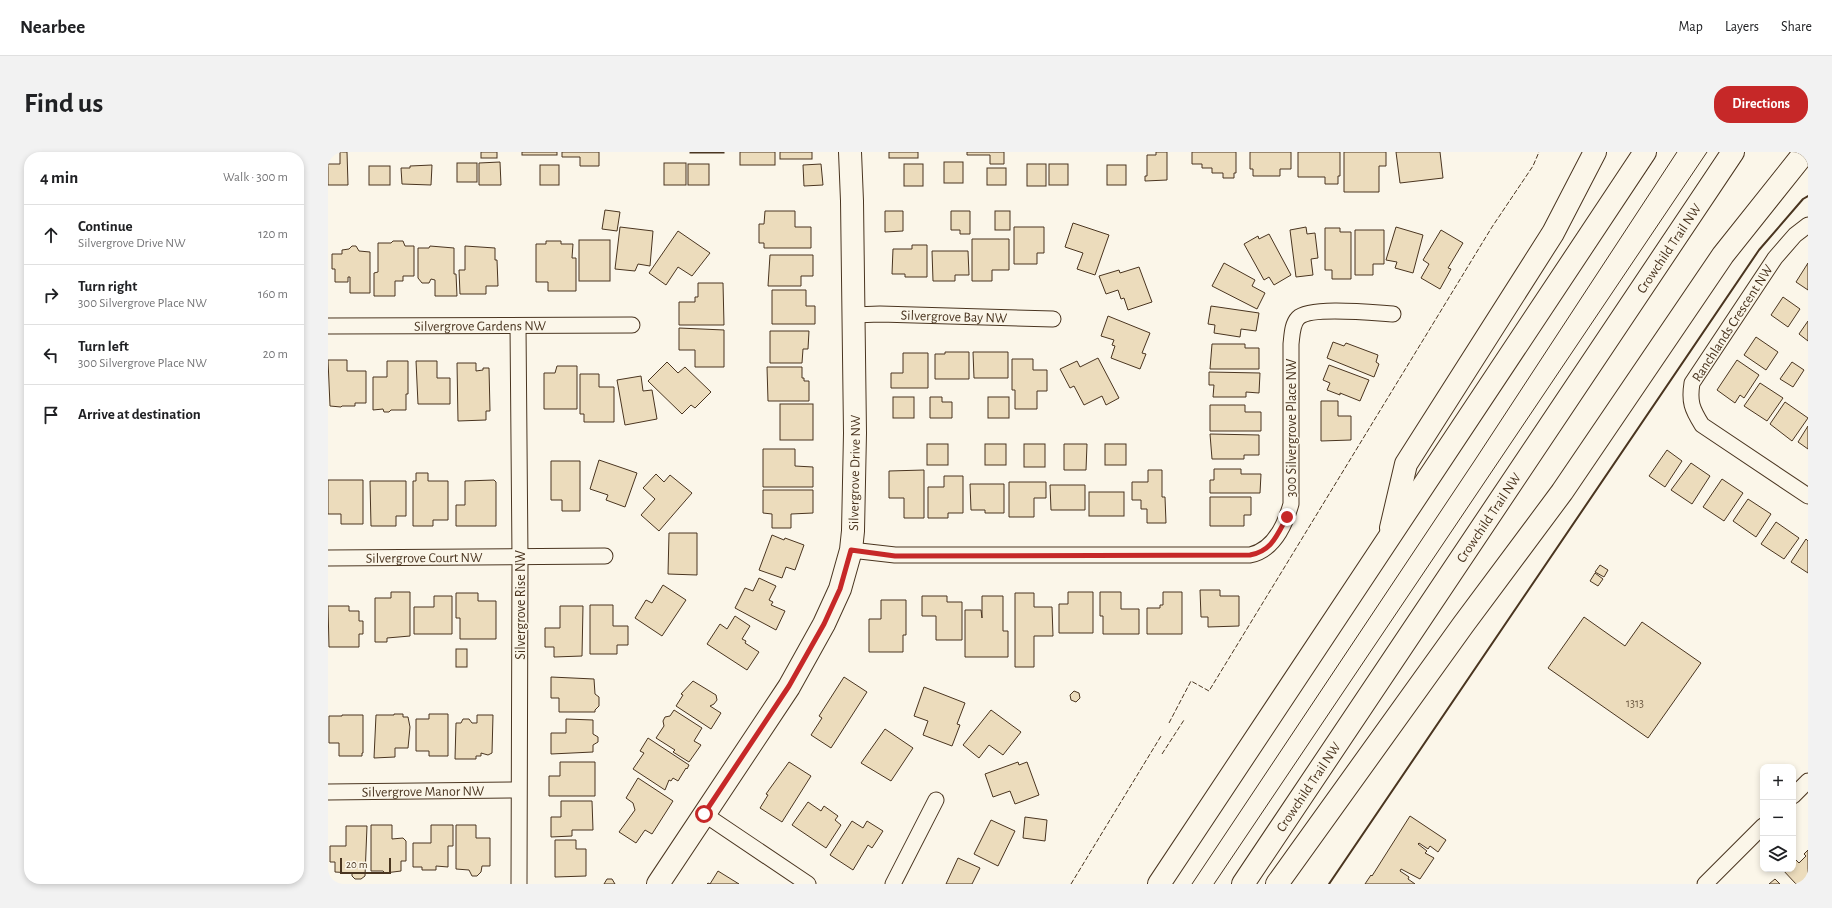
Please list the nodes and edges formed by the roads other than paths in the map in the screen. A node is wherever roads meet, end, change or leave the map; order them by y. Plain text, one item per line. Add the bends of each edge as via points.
1 (850, 152) edge
2 (1595, 152) edge
3 (1645, 152) edge
4 (1733, 152) edge
5 (1805, 152) edge
6 (1808, 226) edge
7 (1393, 314) dead end
8 (854, 315) junction
9 (1053, 319) dead end
10 (632, 325) dead end
11 (328, 326) edge
12 (518, 326) junction
13 (1808, 496) edge
14 (1388, 540) junction
15 (851, 550) junction
16 (605, 556) dead end
17 (328, 558) edge
18 (520, 558) junction
19 (1808, 781) edge
20 (518, 790) junction
21 (328, 792) edge
22 (1796, 793) edge
23 (936, 800) dead end
24 (704, 814) junction
25 (1760, 829) edge
26 (519, 884) edge
27 (658, 884) edge
28 (808, 884) edge
29 (893, 884) edge
30 (1159, 884) edge
31 (1243, 884) edge
32 (1277, 884) edge
33 (1705, 884) edge

1 - 8 main road, Silvergrove Drive NW
2 - 14 main road via 1553,233 1406,464
3 - 14 main road
4 - 31 main road, Crowchild Trail NW
5 - 32 main road via 1723,255 1562,492
6 - 13 street, Ranchlands Crescent NW via 1795,234 1775,258 1692,382 1690,398 1694,412 1702,425
7 - 15 street, 300 Silvergrove Place NW via 1319,311 1304,313 1297,319 1291,344 1291,504 1280,531 1261,553 895,556
8 - 9 street, Silvergrove Bay NW
8 - 15 main road, Silvergrove Drive NW via 855,433
10 - 12 street, Silvergrove Gardens NW
11 - 12 street, Silvergrove Gardens NW
12 - 18 street, Silvergrove Rise NW
14 - 30 main road
15 - 24 main road, Silvergrove Drive NW via 840,589 824,624 789,686
16 - 18 street, Silvergrove Court NW
17 - 18 street, Silvergrove Court NW
18 - 20 street, Silvergrove Rise NW
19 - 22 street
20 - 21 street, Silvergrove Manor NW
20 - 26 street, Silvergrove Rise NW
23 - 29 street
24 - 27 main road, Silvergrove Drive NW
24 - 28 street
25 - 33 street

